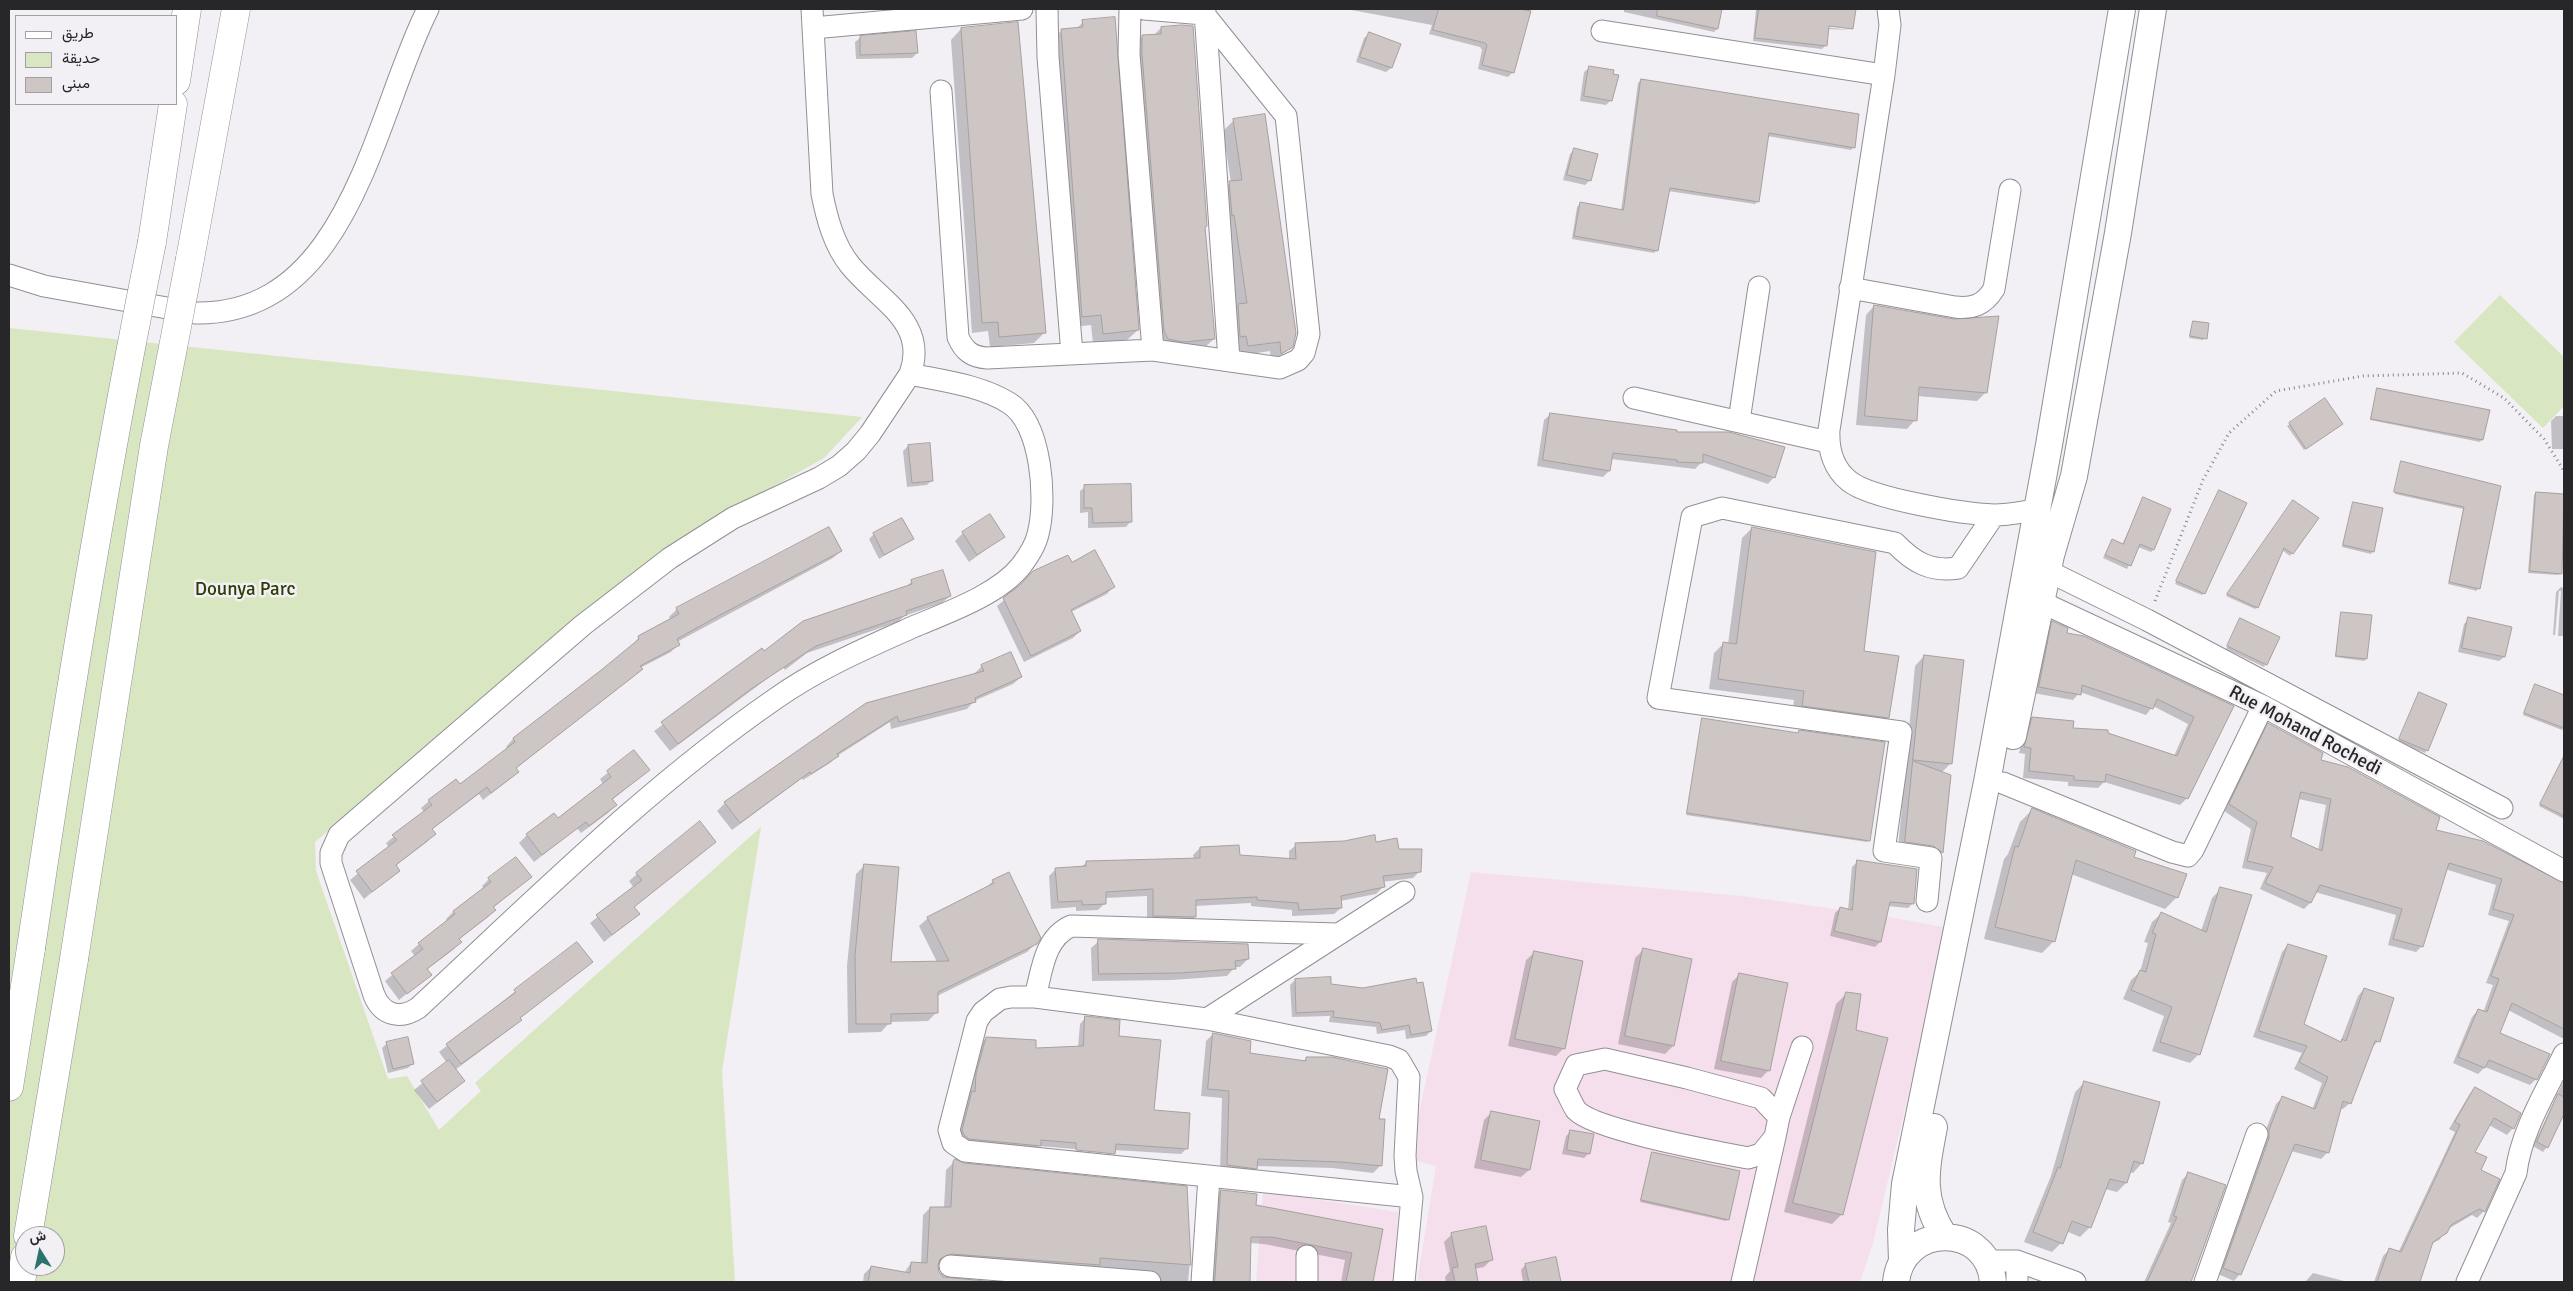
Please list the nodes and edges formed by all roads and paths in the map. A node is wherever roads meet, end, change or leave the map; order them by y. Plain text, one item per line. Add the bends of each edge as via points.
1 (236, 9) edge
2 (428, 9) edge
3 (1022, 9) edge
4 (1047, 9) edge
5 (1130, 9) edge
6 (1144, 9) edge
7 (1888, 9) edge
8 (2122, 9) edge
9 (2153, 9) edge
10 (186, 10) edge
11 (967, 11) edge
12 (1205, 11) edge
13 (813, 19) edge
14 (1602, 30) dead end
15 (178, 67) edge
16 (1884, 75) junction
17 (941, 91) dead end
18 (173, 105) edge
19 (2010, 190) dead end
20 (9, 276) edge
21 (1760, 288) dead end
22 (1850, 288) junction
23 (1153, 350) junction
24 (1072, 354) junction
25 (1228, 360) junction
26 (910, 374) junction
27 (1634, 398) dead end
28 (1739, 421) junction
29 (1828, 442) junction
30 (2564, 471) edge
31 (2036, 510) junction
32 (1994, 515) junction
33 (2048, 571) junction
34 (2041, 602) junction
35 (2147, 620) junction
36 (2263, 706) junction
37 (2003, 783) junction
38 (2502, 808) dead end
39 (2564, 870) edge
40 (1404, 892) dead end
41 (1928, 901) dead end
42 (1337, 934) junction
43 (1035, 998) junction
44 (1207, 1019) junction
45 (1802, 1047) dead end
46 (2564, 1054) edge
47 (9, 1087) edge
48 (1777, 1127) junction
49 (2257, 1134) dead end
50 (1209, 1177) junction
51 (1412, 1197) junction
52 (30, 1226) edge
53 (1944, 1237) junction
54 (1307, 1256) dead end
55 (2017, 1261) junction
56 (950, 1266) dead end
57 (1899, 1272) edge
58 (1990, 1272) edge
59 (1150, 1282) edge
60 (1202, 1282) edge
61 (1307, 1282) edge
62 (1404, 1282) edge
63 (1742, 1282) edge
64 (2017, 1282) edge
65 (2075, 1282) edge
66 (2205, 1282) edge
67 (2467, 1282) edge

1 - 52 highway, bridge via 153,456
2 - 20 street via 379,138 359,181 335,226 295,279 266,297 217,314 195,313 44,286
3 - 11 street
4 - 24 street
5 - 23 street via 1129,54
6 - 12 street
7 - 16 street via 1890,25
8 - 31 main road
9 - 33 main road via 2118,232 2074,476
10 - 15 highway
11 - 13 street
12 - 25 street
12 - 25 street via 1286,116 1309,334 1304,353 1290,365 1270,367
13 - 26 street via 822,194 828,221 850,265 896,312 913,336 915,360
14 - 16 street
16 - 22 street
17 - 24 street via 961,345 979,357
18 - 47 highway, bridge via 152,242 119,402 62,739
19 - 22 street via 1994,289 1978,306 1955,307
21 - 28 street
22 - 29 street
23 - 24 street
23 - 25 street
26 - 26 street via 976,389 1011,404 1028,426 1040,464 1042,504 1038,536 1021,567 1001,584 964,604 832,665 776,698 678,773 590,848 418,1008 404,1015 382,1009 374,995 331,863 331,853 339,835 583,625 670,558 733,518 838,466 870,434
27 - 28 street
28 - 29 street
29 - 32 street via 1839,471 1864,489 1880,496
30 - 35 path via 2544,439 2504,398 2462,373 2363,376 2276,391 2229,433 2203,480
31 - 32 street
31 - 57 main road via 1988,782 1904,1184
32 - 41 street via 1958,568 1945,570 1914,561 1895,543 1722,508 1692,517 1658,698 1901,732 1884,850 1931,858
33 - 34 main road
33 - 35 street
34 - 36 street, Rue Mohand Rochedi
34 - 37 main road
35 - 38 street
36 - 37 street via 2188,856
36 - 39 street, Rue Mohand Rochedi
37 - 53 main road via 1927,1166 1928,1204
40 - 42 street
42 - 43 street via 1071,926 1057,934 1048,947
42 - 44 street
43 - 44 street
43 - 50 street via 1000,999 990,1004 977,1021 950,1123 950,1137 954,1143 965,1151
44 - 51 street via 1399,1060 1409,1077 1405,1156
45 - 48 street
46 - 67 street via 2530,1125 2516,1173
48 - 48 street via 1761,1098 1605,1058 1576,1065 1566,1089 1577,1111 1610,1126 1748,1158 1761,1154
48 - 63 street
49 - 66 street
50 - 51 street
50 - 60 street
51 - 62 street
53 - 57 main road via 1928,1240 1913,1248
53 - 58 main road via 1969,1243
54 - 61 street
55 - 58 street
55 - 64 street
55 - 65 street
56 - 59 street

